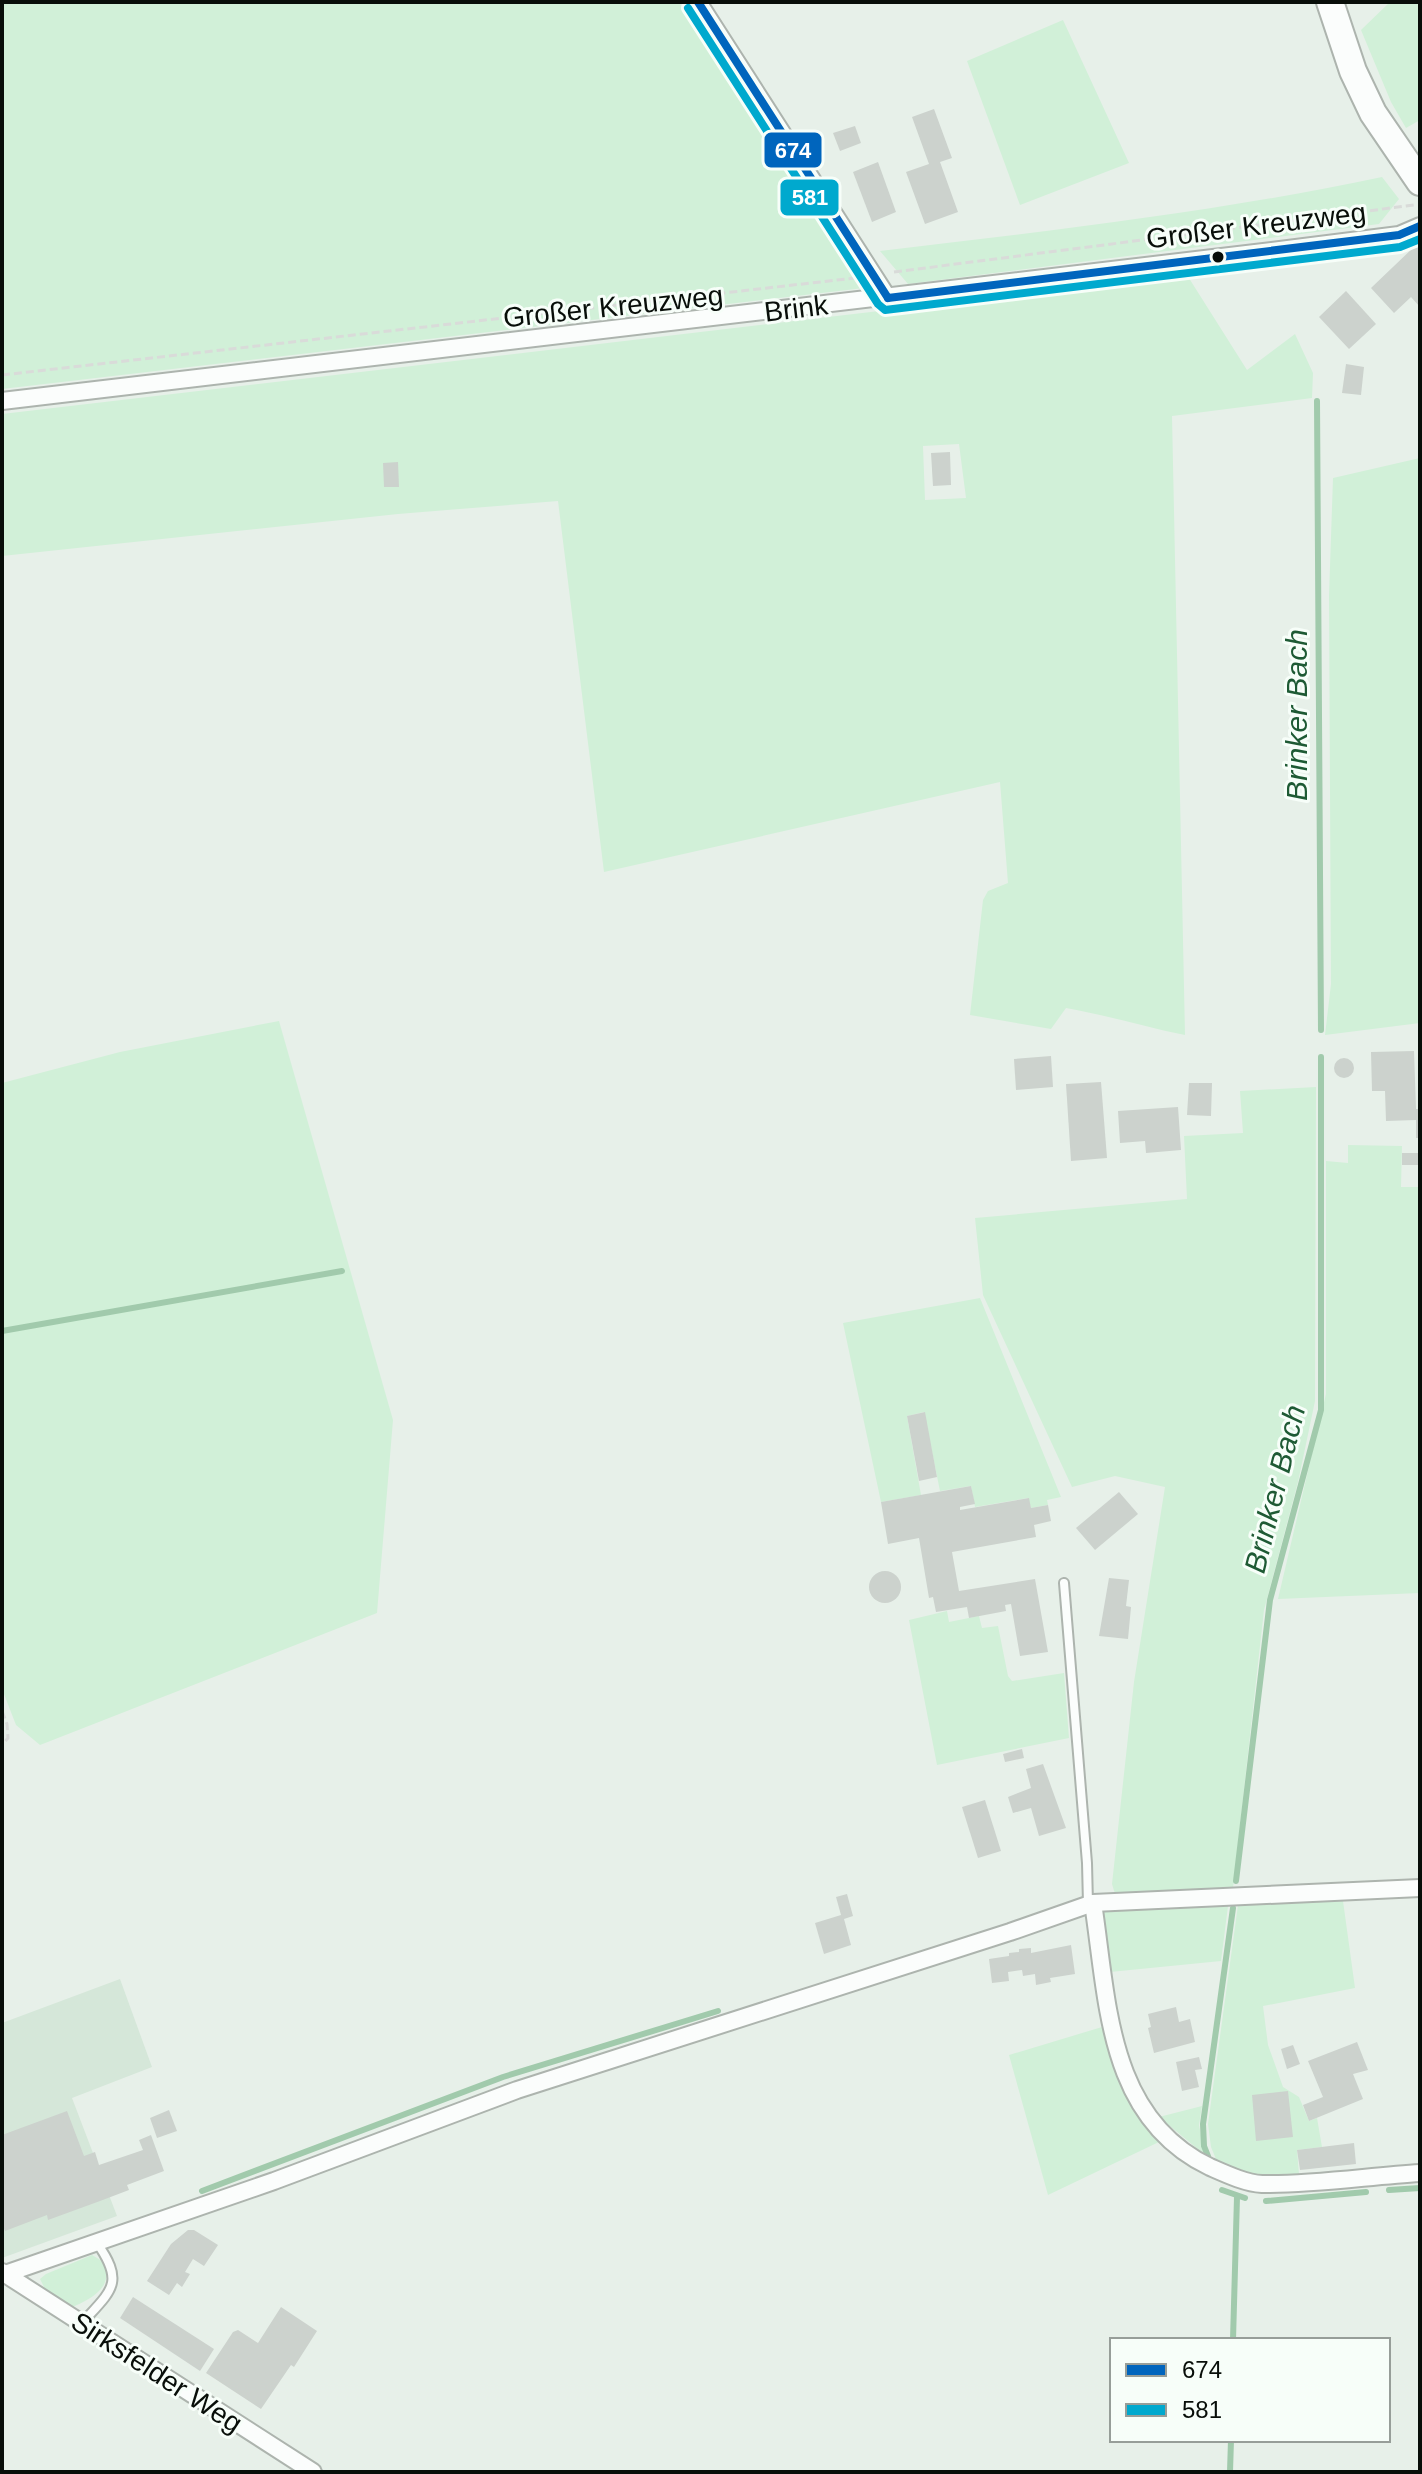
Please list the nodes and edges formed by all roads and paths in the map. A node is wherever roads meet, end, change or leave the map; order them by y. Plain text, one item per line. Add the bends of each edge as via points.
1 (698, 2) edge
2 (1330, 2) edge
3 (1417, 193) edge
4 (1420, 226) edge
5 (874, 275) junction
6 (888, 298) junction
7 (2, 375) edge
8 (2, 401) edge
9 (1064, 1583) dead end
10 (2, 1711) edge
11 (2, 1745) edge
12 (1420, 1888) edge
13 (1090, 1904) junction
14 (1420, 2173) edge
15 (97, 2243) junction
16 (4, 2273) edge
17 (82, 2324) junction
18 (313, 2472) edge

1 - 5 street
2 - 3 main road via 1353,71
3 - 5 path, Großer Kreuzweg
4 - 6 street, Brink via 1399,235
5 - 6 street
5 - 7 path, Großer Kreuzweg
6 - 8 street, Brink
9 - 13 lane
10 - 11 path via 8,1738
12 - 13 street
13 - 14 street via 1115,2049 1146,2116 1169,2140 1198,2161 1259,2184
13 - 15 street via 517,2090
15 - 16 street
15 - 17 lane via 113,2272 111,2289
16 - 17 street, Sirksfelder Weg
17 - 18 street, Sirksfelder Weg

